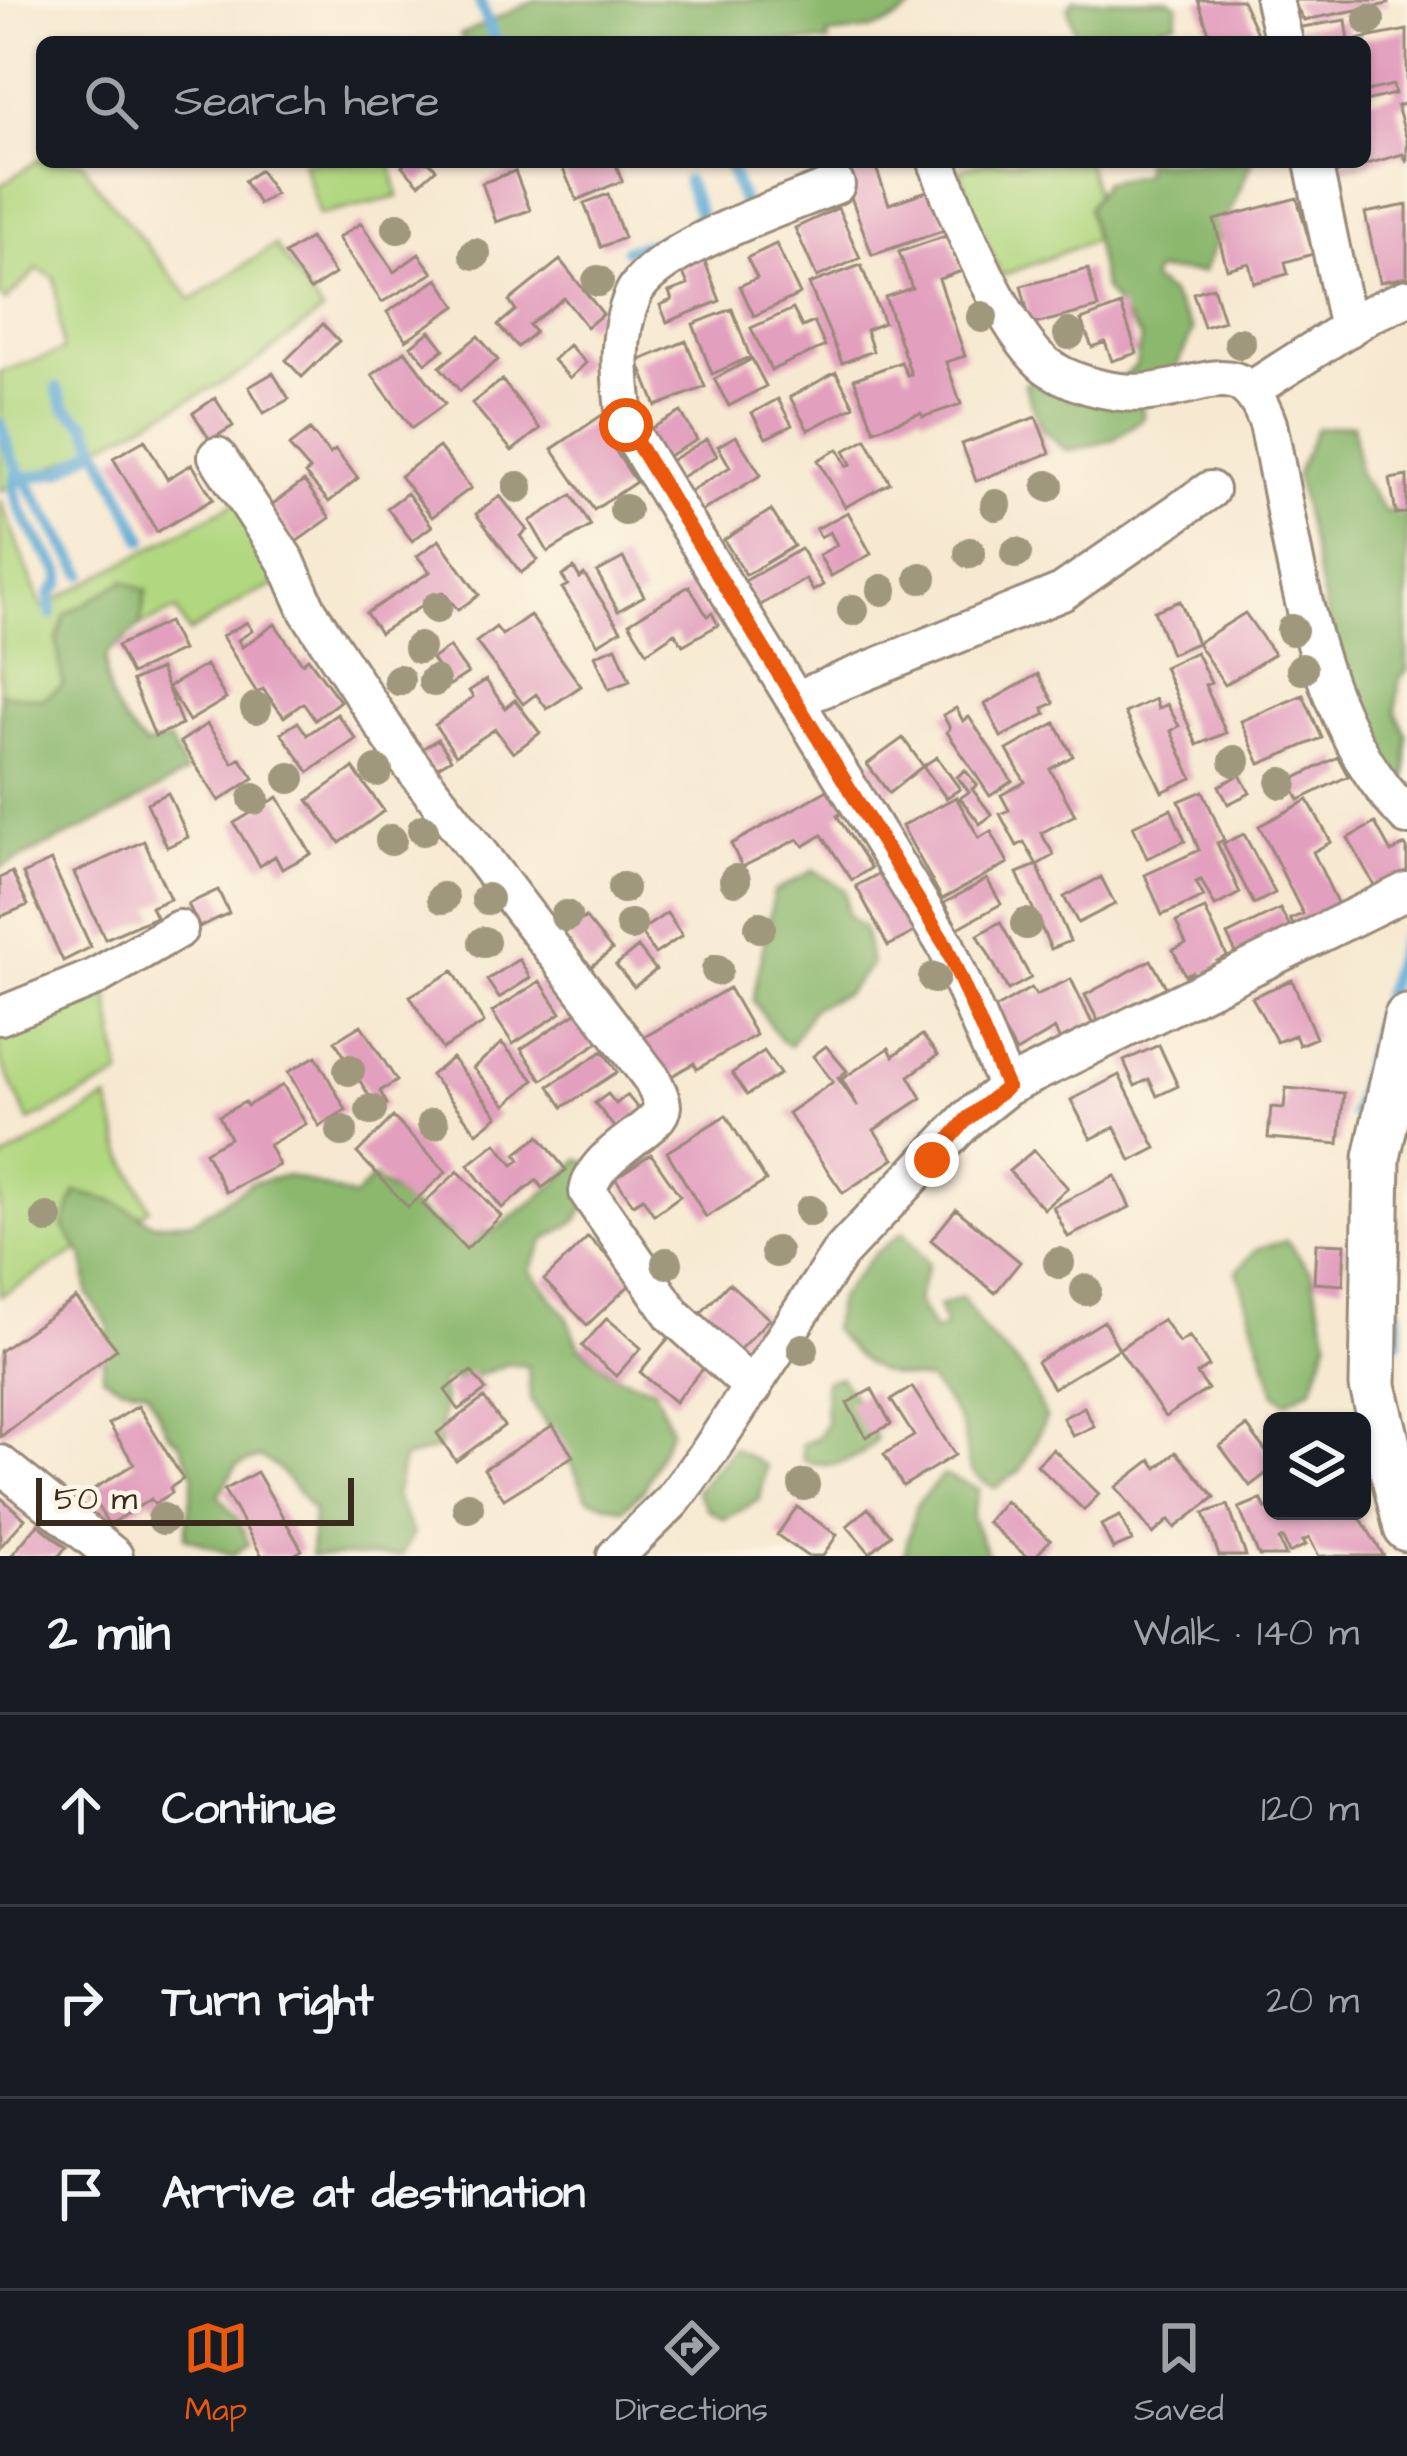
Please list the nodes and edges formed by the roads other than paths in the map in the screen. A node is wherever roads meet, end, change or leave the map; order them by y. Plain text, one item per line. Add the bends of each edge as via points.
1 (1274, 0) edge
2 (1283, 36) edge
3 (939, 168) edge
4 (1314, 168) edge
5 (836, 185) dead end
6 (1407, 298) edge
7 (1348, 329) junction
8 (1251, 390) junction
9 (217, 456) dead end
10 (1210, 490) dead end
11 (795, 700) junction
12 (1407, 816) edge
13 (1407, 891) edge
14 (179, 929) dead end
15 (0, 1016) edge
16 (1407, 1018) edge
17 (1007, 1087) junction
18 (754, 1388) junction
19 (0, 1464) edge
20 (1407, 1528) edge
21 (114, 1556) edge
22 (616, 1556) edge

1 - 2 street
3 - 8 street via 965,238 1032,353 1052,369 1114,391 1156,392 1214,378
4 - 7 street
5 - 11 street via 668,256 634,291 619,365 626,425
6 - 7 street
7 - 8 street
8 - 12 street via 1268,424 1310,629 1338,716
9 - 18 street via 398,748 652,1079 662,1102 658,1116 597,1166 587,1192 673,1316
10 - 11 street via 1062,592
11 - 17 street via 946,946
13 - 17 street
14 - 15 street via 94,978
16 - 20 street via 1377,1158 1373,1386
17 - 18 street via 840,1252
18 - 22 street via 672,1501
19 - 21 street

